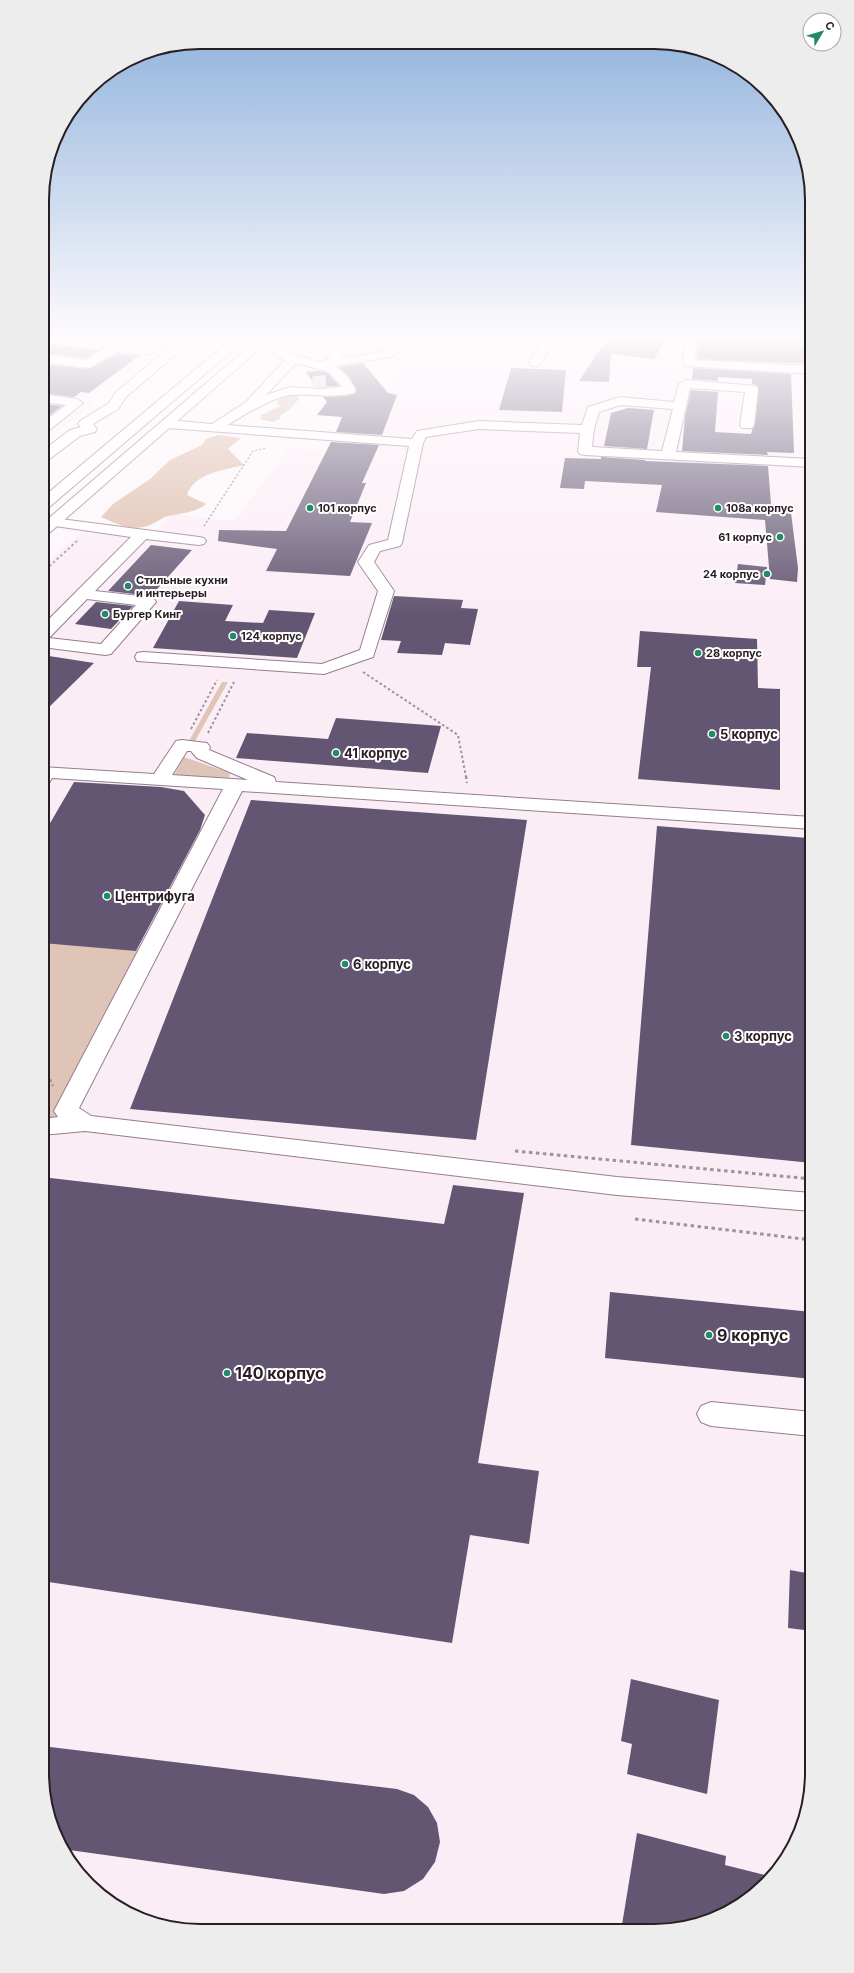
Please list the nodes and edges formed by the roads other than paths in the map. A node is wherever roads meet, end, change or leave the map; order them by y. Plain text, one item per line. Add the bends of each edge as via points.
1 (87, 429) edge
2 (133, 429) edge
3 (162, 429) edge
4 (228, 429) edge
5 (453, 429) edge
6 (587, 429) edge
7 (674, 429) edge
8 (416, 443) junction
9 (49, 453) edge
10 (668, 454) junction
11 (805, 463) edge
12 (49, 500) edge
13 (49, 526) edge
14 (49, 527) edge
15 (142, 534) junction
16 (199, 541) dead end
17 (83, 594) junction
18 (49, 629) edge
19 (49, 643) edge
20 (143, 657) dead end
21 (49, 772) edge
22 (159, 780) junction
23 (235, 785) junction
24 (284, 788) junction
25 (805, 823) edge
26 (84, 1122) junction
27 (49, 1126) edge
28 (805, 1201) edge
29 (711, 1414) dead end
30 (805, 1423) edge

1 - 9 main road via 75,434
2 - 12 main road
3 - 13 main road
4 - 8 main road
5 - 8 main road via 422,434
6 - 10 main road via 585,451
7 - 10 main road
8 - 20 main road via 396,543 374,548 366,562 386,591 367,653 324,669
10 - 11 main road
14 - 15 main road via 92,527
15 - 16 main road
15 - 17 main road
17 - 18 main road
17 - 19 main road via 148,602 105,650
21 - 22 main road
22 - 23 main road
22 - 24 main road via 182,745 201,747 200,751 203,754
23 - 24 main road
23 - 26 main road via 66,1111
24 - 25 main road
26 - 27 main road
26 - 28 main road via 617,1186
29 - 30 main road

